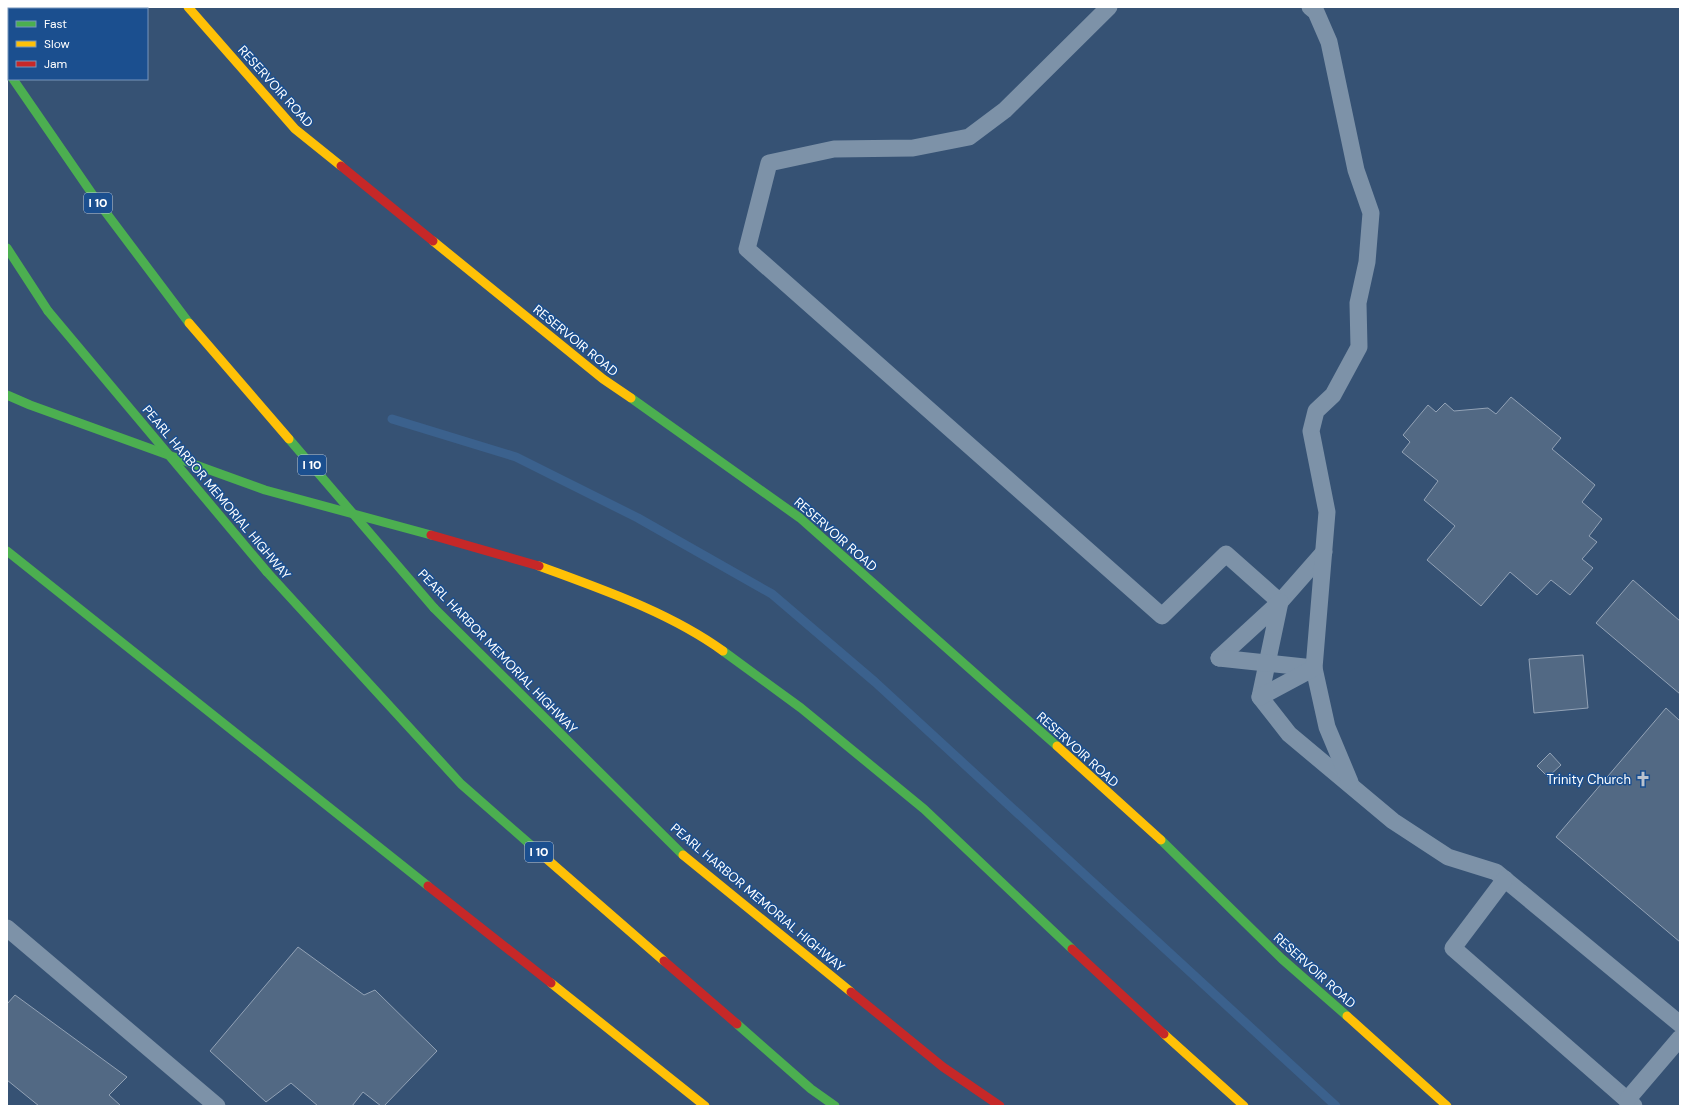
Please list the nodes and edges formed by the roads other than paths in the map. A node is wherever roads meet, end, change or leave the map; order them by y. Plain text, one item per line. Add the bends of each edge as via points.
1 (188, 7) edge
2 (1109, 7) edge
3 (1310, 7) edge
4 (14, 80) edge
5 (7, 248) edge
6 (7, 395) edge
7 (7, 551) edge
8 (1324, 552) junction
9 (1280, 602) junction
10 (1267, 663) junction
11 (1314, 668) junction
12 (1260, 697) junction
13 (1351, 784) junction
14 (1505, 879) junction
15 (7, 928) edge
16 (1680, 1024) edge
17 (1680, 1038) edge
18 (1630, 1103) edge
19 (217, 1106) edge
20 (705, 1106) edge
21 (835, 1106) edge
22 (1000, 1106) edge
23 (1244, 1106) edge
24 (1447, 1106) edge

1 - 24 main road, RESERVOIR ROAD via 295,129 603,379 800,518 1145,824 1282,959
2 - 9 lane via 1005,110 969,137 913,148 834,149 769,163 747,249 1162,616 1226,554
3 - 8 lane via 1316,12 1329,42 1356,170 1371,214 1367,262 1358,303 1359,347 1333,395 1316,411 1311,431 1326,512
4 - 22 main road, PEARL HARBOR MEMORIAL HIGHWAY / I 10, bridge via 94,198 190,323 434,608 679,852 943,1067
5 - 21 main road, PEARL HARBOR MEMORIAL HIGHWAY / I 10, bridge via 48,311 267,572 461,784 811,1089
6 - 23 main road via 265,490 522,560 610,592 700,636 801,708 924,809 1120,994
7 - 20 main road
8 - 9 lane
8 - 11 lane
9 - 10 lane
9 - 10 lane via 1219,658
10 - 11 lane
10 - 12 lane
11 - 12 lane
11 - 13 lane via 1326,727
12 - 13 lane via 1289,734
13 - 14 lane via 1393,820 1448,857 1496,872
14 - 16 lane
14 - 18 lane via 1453,948
15 - 19 lane
17 - 18 lane

